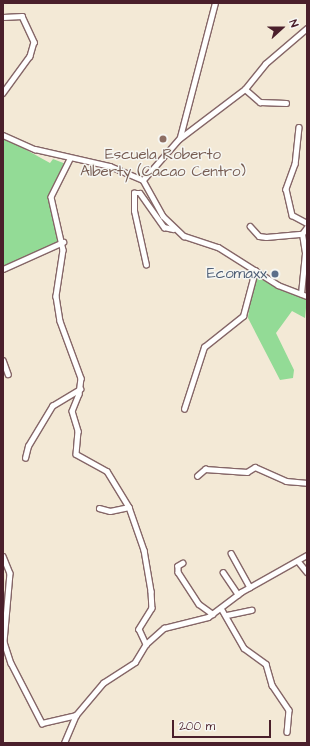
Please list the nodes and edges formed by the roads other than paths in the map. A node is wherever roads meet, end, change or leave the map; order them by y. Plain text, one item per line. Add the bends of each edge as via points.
1 (216, 3) edge
2 (3, 17) edge
3 (307, 28) edge
4 (245, 89) junction
5 (3, 93) edge
6 (286, 103) dead end
7 (299, 127) dead end
8 (3, 135) edge
9 (179, 139) junction
10 (70, 160) junction
11 (143, 180) junction
12 (307, 223) edge
13 (250, 226) dead end
14 (307, 227) edge
15 (173, 229) junction
16 (302, 234) junction
17 (63, 242) junction
18 (146, 265) dead end
19 (3, 269) edge
20 (255, 271) junction
21 (300, 294) junction
22 (307, 296) edge
23 (3, 360) edge
24 (8, 374) dead end
25 (80, 389) junction
26 (184, 409) dead end
27 (25, 458) dead end
28 (197, 476) dead end
29 (307, 482) edge
30 (130, 507) junction
31 (99, 508) dead end
32 (231, 553) dead end
33 (307, 555) edge
34 (3, 556) edge
35 (298, 561) junction
36 (183, 564) dead end
37 (223, 572) dead end
38 (307, 572) edge
39 (250, 587) junction
40 (238, 594) junction
41 (221, 608) junction
42 (251, 610) dead end
43 (214, 614) junction
44 (227, 615) junction
45 (146, 644) junction
46 (76, 715) junction
47 (287, 732) dead end
48 (64, 743) edge

1 - 9 street
2 - 5 street via 22,16 34,42 30,56
3 - 4 street via 265,64
4 - 6 street via 260,102
4 - 9 street
7 - 12 street via 295,164 286,189 292,215
8 - 10 street
9 - 11 street
10 - 11 street via 110,166
10 - 17 street via 51,197
11 - 15 street
13 - 16 street via 259,236
14 - 16 street
15 - 18 street via 164,227 140,193 134,193 134,212
15 - 20 street via 184,236 218,247
16 - 21 street via 304,253
17 - 19 street
17 - 25 street via 56,296 60,321 79,368
20 - 21 street
20 - 26 street via 243,316 204,347
21 - 22 street
23 - 24 street
25 - 27 street via 52,406 28,446
25 - 30 street via 72,411 78,431 76,454 107,471
28 - 29 street via 205,469 246,472 255,467 286,481
30 - 31 street via 110,511
30 - 45 street via 144,550 151,591 152,608 139,630
32 - 39 street
33 - 35 street
34 - 46 street via 10,573 4,642 11,663 42,723
35 - 38 street
35 - 39 street
36 - 43 street via 178,566 178,572 199,604
37 - 40 street
39 - 40 street
40 - 41 street
41 - 43 street
41 - 44 street
42 - 44 street
43 - 45 street via 164,628
44 - 47 street via 244,648 266,664 272,685 289,710
45 - 46 street via 135,662 103,683
46 - 48 street

